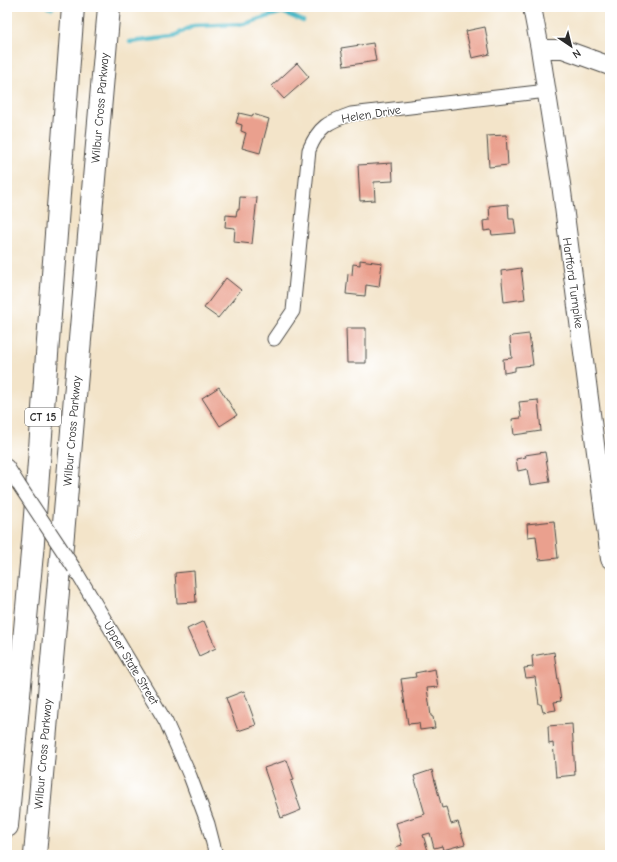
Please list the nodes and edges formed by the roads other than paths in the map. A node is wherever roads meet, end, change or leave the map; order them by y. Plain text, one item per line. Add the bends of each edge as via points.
1 (73, 7) edge
2 (110, 7) edge
3 (532, 7) edge
4 (540, 49) junction
5 (610, 66) edge
6 (547, 91) junction
7 (274, 338) dead end
8 (7, 466) edge
9 (610, 559) edge
10 (7, 826) edge
11 (35, 855) edge
12 (216, 855) edge

1 - 10 highway, CT 15 via 33,542
2 - 11 highway, Wilbur Cross Parkway / CT 15
3 - 4 main road, Hartford Turnpike
4 - 5 main road via 563,49
4 - 6 main road, Hartford Turnpike
6 - 7 street, Helen Drive via 351,114 326,124 314,136 309,150 293,311
6 - 9 main road, Hartford Turnpike
8 - 12 street, Upper State Street, bridge via 74,568 166,722 190,776 208,824

